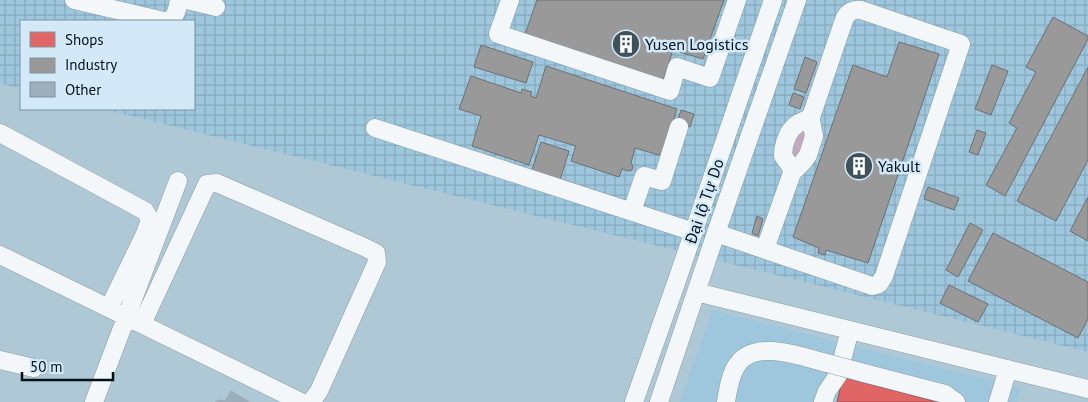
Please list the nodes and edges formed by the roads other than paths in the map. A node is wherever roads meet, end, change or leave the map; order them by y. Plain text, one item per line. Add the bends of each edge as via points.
1 (74, 0) edge
2 (179, 0) edge
3 (188, 0) edge
4 (510, 0) edge
5 (737, 0) edge
6 (773, 0) edge
7 (797, 0) edge
8 (216, 7) dead end
9 (162, 20) edge
10 (168, 20) edge
11 (812, 116) junction
12 (680, 126) dead end
13 (375, 128) dead end
14 (0, 133) edge
15 (792, 173) junction
16 (178, 182) dead end
17 (632, 211) junction
18 (694, 232) junction
19 (716, 233) junction
20 (765, 249) junction
21 (0, 255) edge
22 (696, 292) junction
23 (109, 308) junction
24 (126, 316) junction
25 (142, 324) junction
26 (850, 330) junction
27 (0, 360) edge
28 (34, 368) dead end
29 (1008, 369) junction
30 (1088, 389) edge
31 (94, 402) edge
32 (301, 402) edge
33 (311, 402) edge
34 (634, 402) edge
35 (659, 402) edge
36 (726, 402) edge
37 (823, 402) edge
38 (956, 402) edge
39 (998, 402) edge

1 - 9 street
2 - 10 street via 177,12
3 - 8 street
4 - 5 street via 498,34 670,91 677,67 710,78
6 - 18 street, Đại lộ Tự Do
7 - 19 street, Đại lộ Tự Do
11 - 15 street via 814,136 808,155
11 - 15 street via 794,126 787,138 783,156
11 - 20 street via 845,17 853,10 962,45 881,282 872,286
12 - 17 street via 662,181 644,176
13 - 17 street
14 - 23 street via 145,211 150,218
15 - 20 street
16 - 24 street
17 - 18 street
18 - 34 street, Đại lộ Tự Do
19 - 20 street
19 - 22 street, Đại lộ Tự Do
21 - 23 street
22 - 26 street
22 - 35 street, Đại lộ Tự Do
23 - 24 street
24 - 25 street
24 - 31 street
25 - 32 street
25 - 33 street via 207,184 217,183 364,247 376,253 377,262
26 - 29 street
26 - 37 street via 838,375
27 - 28 street
29 - 30 street
29 - 39 street
36 - 38 street, bridge via 736,366 748,355 767,350 932,390

